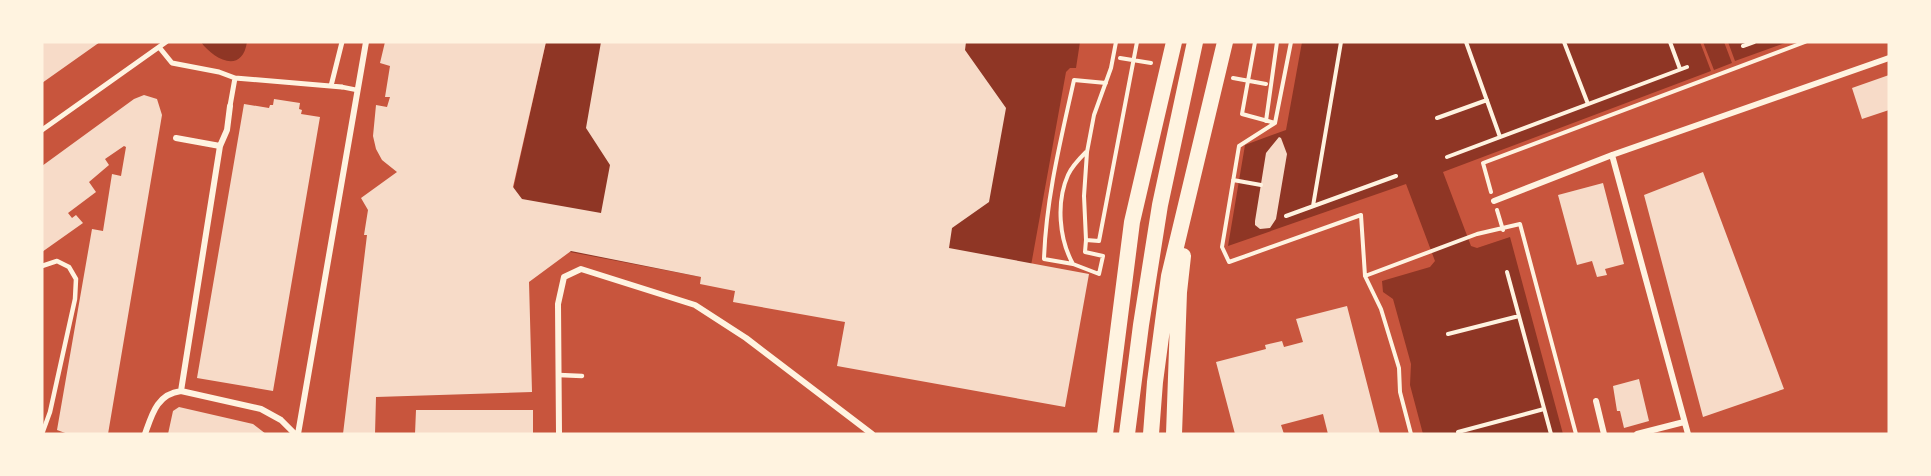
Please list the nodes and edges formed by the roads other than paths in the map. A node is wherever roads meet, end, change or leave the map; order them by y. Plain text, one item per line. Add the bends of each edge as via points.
1 (166, 42) edge
2 (342, 42) edge
3 (366, 42) edge
4 (1174, 42) edge
5 (1195, 42) edge
6 (1225, 42) edge
7 (159, 47) junction
8 (1889, 58) edge
9 (235, 78) junction
10 (331, 86) junction
11 (342, 87) joint
12 (357, 90) junction
13 (230, 106) joint
14 (42, 130) edge
15 (176, 138) dead end
16 (1201, 146) junction
17 (220, 147) junction
18 (1612, 155) junction
19 (1494, 201) road end
20 (42, 266) edge
21 (559, 375) junction
22 (582, 376) dead end
23 (181, 391) junction
24 (1596, 401) dead end
25 (44, 422) edge
26 (1684, 422) junction
27 (42, 434) edge
28 (145, 434) edge
29 (297, 434) edge
30 (560, 434) edge
31 (872, 434) edge
32 (1105, 434) edge
33 (1127, 434) edge
34 (1151, 434) edge
35 (1174, 434) edge
36 (1604, 434) edge
37 (1637, 434) edge
38 (1688, 434) edge

1 - 7 street
2 - 10 street
3 - 12 street
4 - 32 highway via 1132,222
5 - 33 highway via 1161,205
6 - 16 highway
7 - 9 street via 172,63
7 - 14 street
8 - 18 street
9 - 10 street
9 - 13 street
10 - 11 street
11 - 12 lane
12 - 29 street
13 - 17 street
15 - 17 street
16 - 34 highway via 1169,276
16 - 35 highway via 1179,292
17 - 23 street
18 - 19 street
18 - 26 street
20 - 25 lane via 57,261 69,267 76,279 75,299
21 - 22 lane
21 - 30 street
21 - 31 street via 558,304 564,277 581,269 695,305 746,338
23 - 28 street via 162,399
23 - 29 street via 261,409
24 - 36 street
25 - 27 lane
26 - 37 street
26 - 38 street

